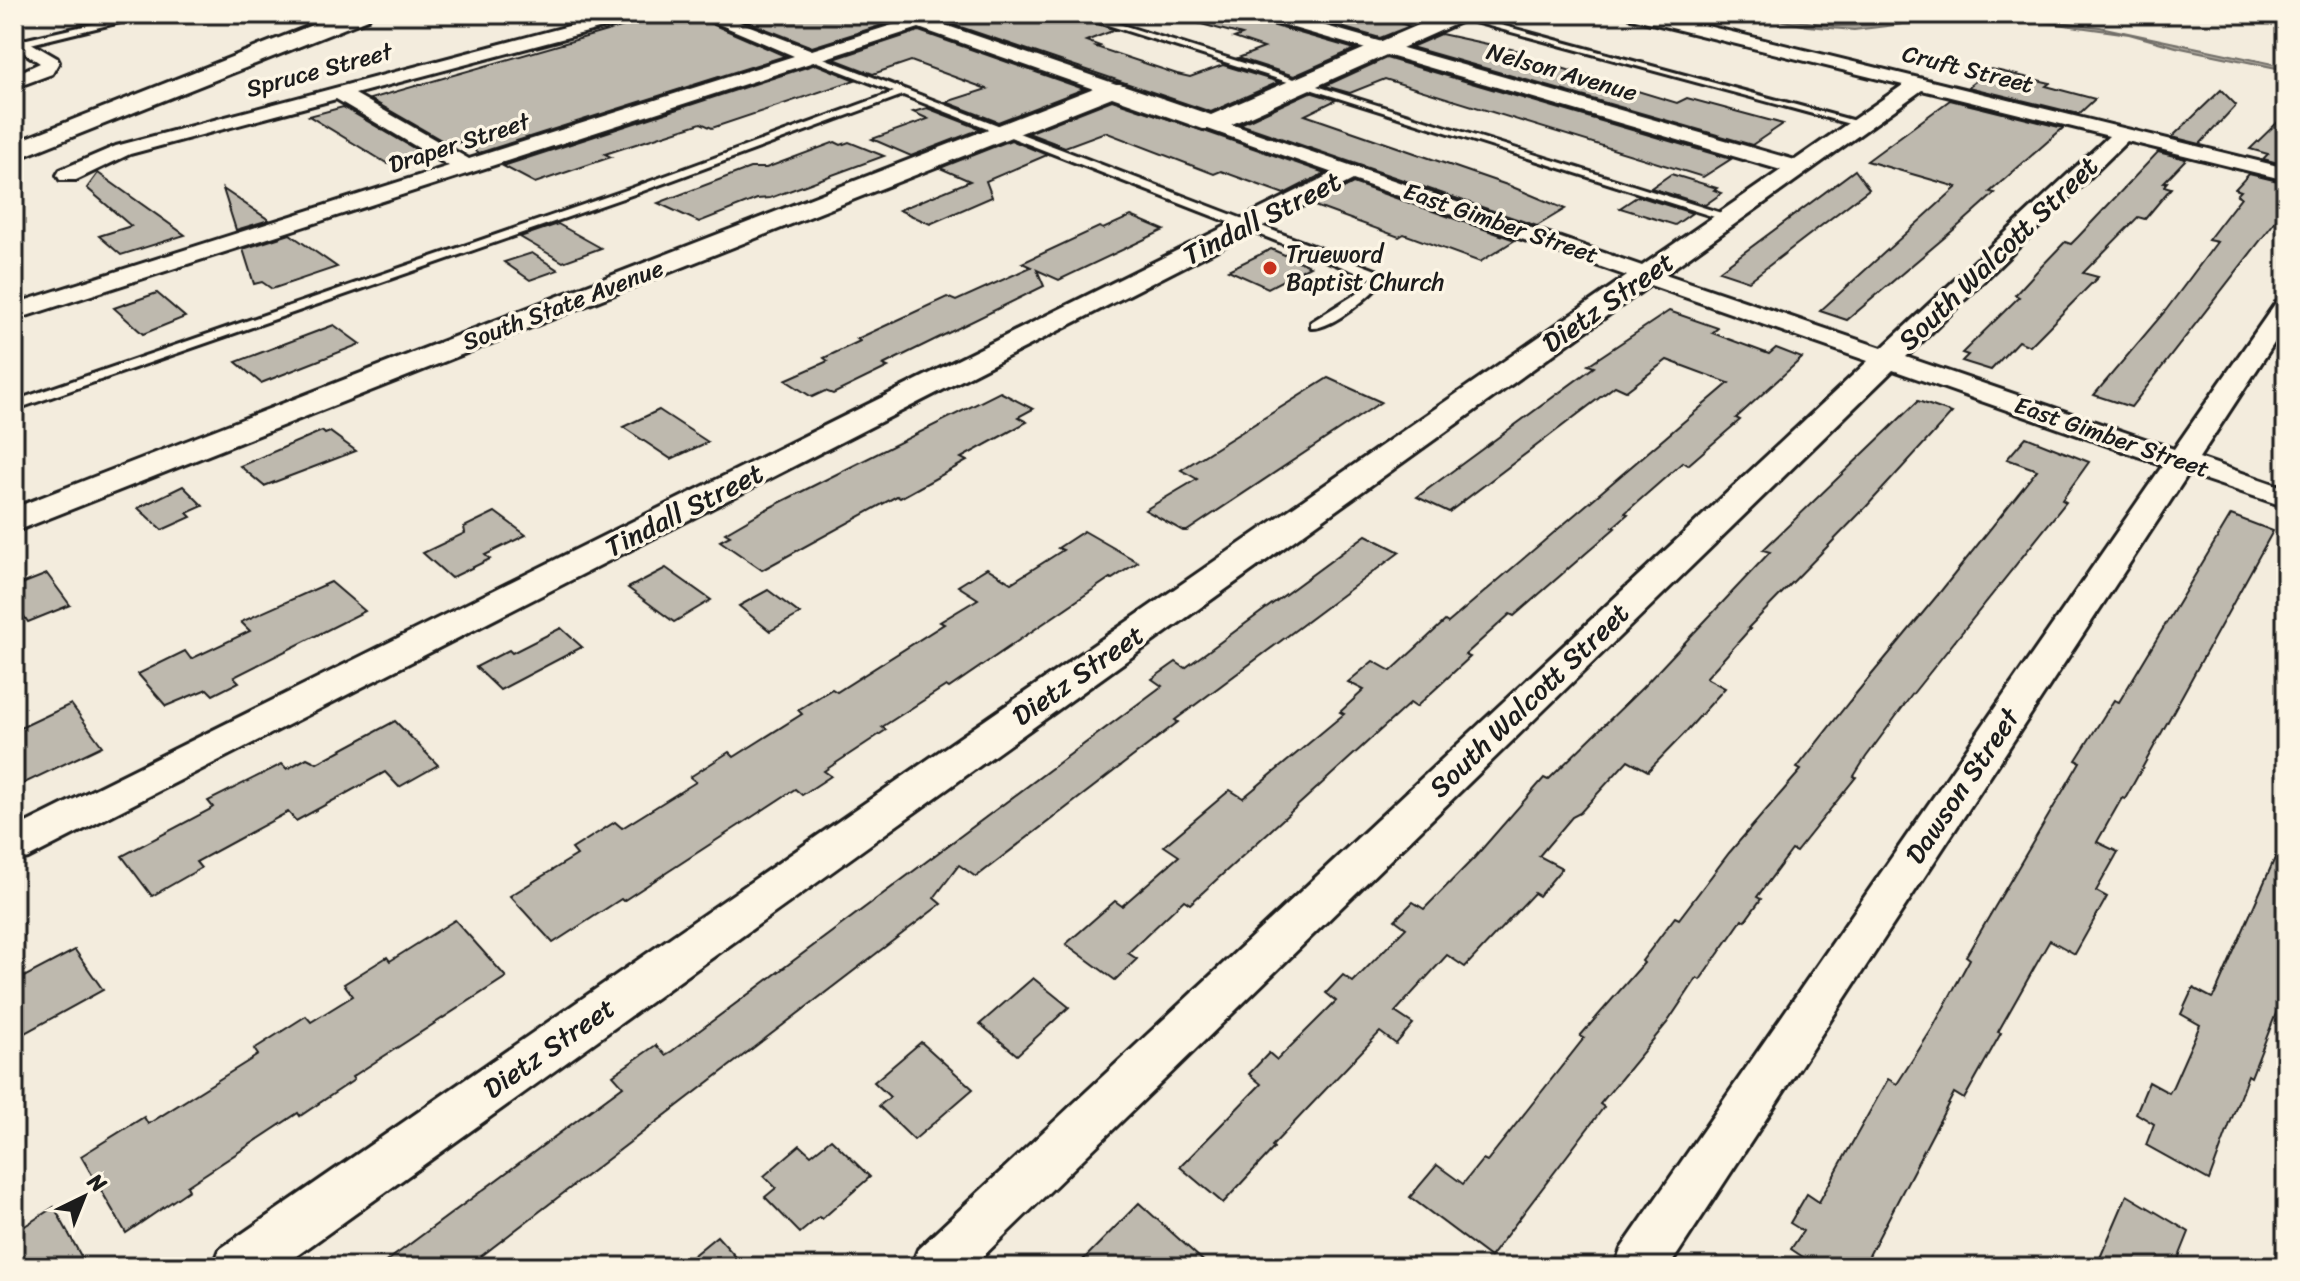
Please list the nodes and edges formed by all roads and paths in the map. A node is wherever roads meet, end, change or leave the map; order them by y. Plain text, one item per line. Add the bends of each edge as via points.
1 (148, 14) edge
2 (299, 14) edge
3 (360, 14) edge
4 (634, 14) edge
5 (704, 14) edge
6 (895, 14) edge
7 (1078, 14) edge
8 (1265, 14) edge
9 (1637, 14) edge
10 (1457, 15) edge
11 (919, 22) junction
12 (229, 41) dead end
13 (17, 42) edge
14 (1384, 48) junction
15 (813, 57) junction
16 (14, 82) edge
17 (1304, 83) junction
18 (1919, 83) junction
19 (1112, 89) junction
20 (905, 91) junction
21 (337, 92) junction
22 (1212, 124) junction
23 (1861, 124) junction
24 (1006, 131) junction
25 (2123, 134) junction
26 (14, 152) edge
27 (467, 167) junction
28 (1799, 168) junction
29 (1353, 172) junction
30 (2286, 174) edge
31 (68, 175) dead end
32 (1728, 217) junction
33 (1250, 224) junction
34 (1648, 274) junction
35 (2286, 306) edge
36 (14, 312) edge
37 (1316, 325) dead end
38 (1888, 358) junction
39 (14, 406) edge
40 (2181, 461) junction
41 (2286, 498) edge
42 (14, 521) edge
43 (14, 847) edge
44 (238, 1267) edge
45 (936, 1267) edge
46 (1639, 1267) edge

1 - 13 lane
2 - 12 highway
3 - 26 highway
4 - 21 street, Spruce Street
5 - 15 street
6 - 11 street, East Gimber Street
7 - 17 lane
8 - 14 street, Nelson Avenue
9 - 18 street, Cruft Street
10 - 14 street
10 - 23 lane
11 - 15 street, Draper Street
11 - 19 street, East Gimber Street
13 - 16 street via 50,62 45,70
14 - 17 street
14 - 28 street, Nelson Avenue
15 - 20 lane
15 - 27 street, Draper Street
17 - 22 street
17 - 32 lane
18 - 23 street, Dietz Street
18 - 25 street, Cruft Street
19 - 22 street, East Gimber Street
19 - 24 street, South State Avenue
20 - 24 lane
20 - 39 lane via 657,183
21 - 27 street
21 - 31 street, Spruce Street via 123,150
22 - 29 street, East Gimber Street
23 - 28 street, Dietz Street
24 - 33 lane
24 - 42 street, South State Avenue
25 - 30 street, Cruft Street
25 - 38 street, South Walcott Street
27 - 36 street, Draper Street
28 - 32 street, Dietz Street
29 - 33 street, Tindall Street
29 - 34 street, East Gimber Street
32 - 34 street, Dietz Street
33 - 37 lane via 1379,279
33 - 43 street, Tindall Street
34 - 38 street, East Gimber Street
34 - 44 street, Dietz Street
35 - 40 street, Dawson Street
38 - 40 street, East Gimber Street
38 - 45 street, South Walcott Street
40 - 41 street, East Gimber Street
40 - 46 street, Dawson Street

